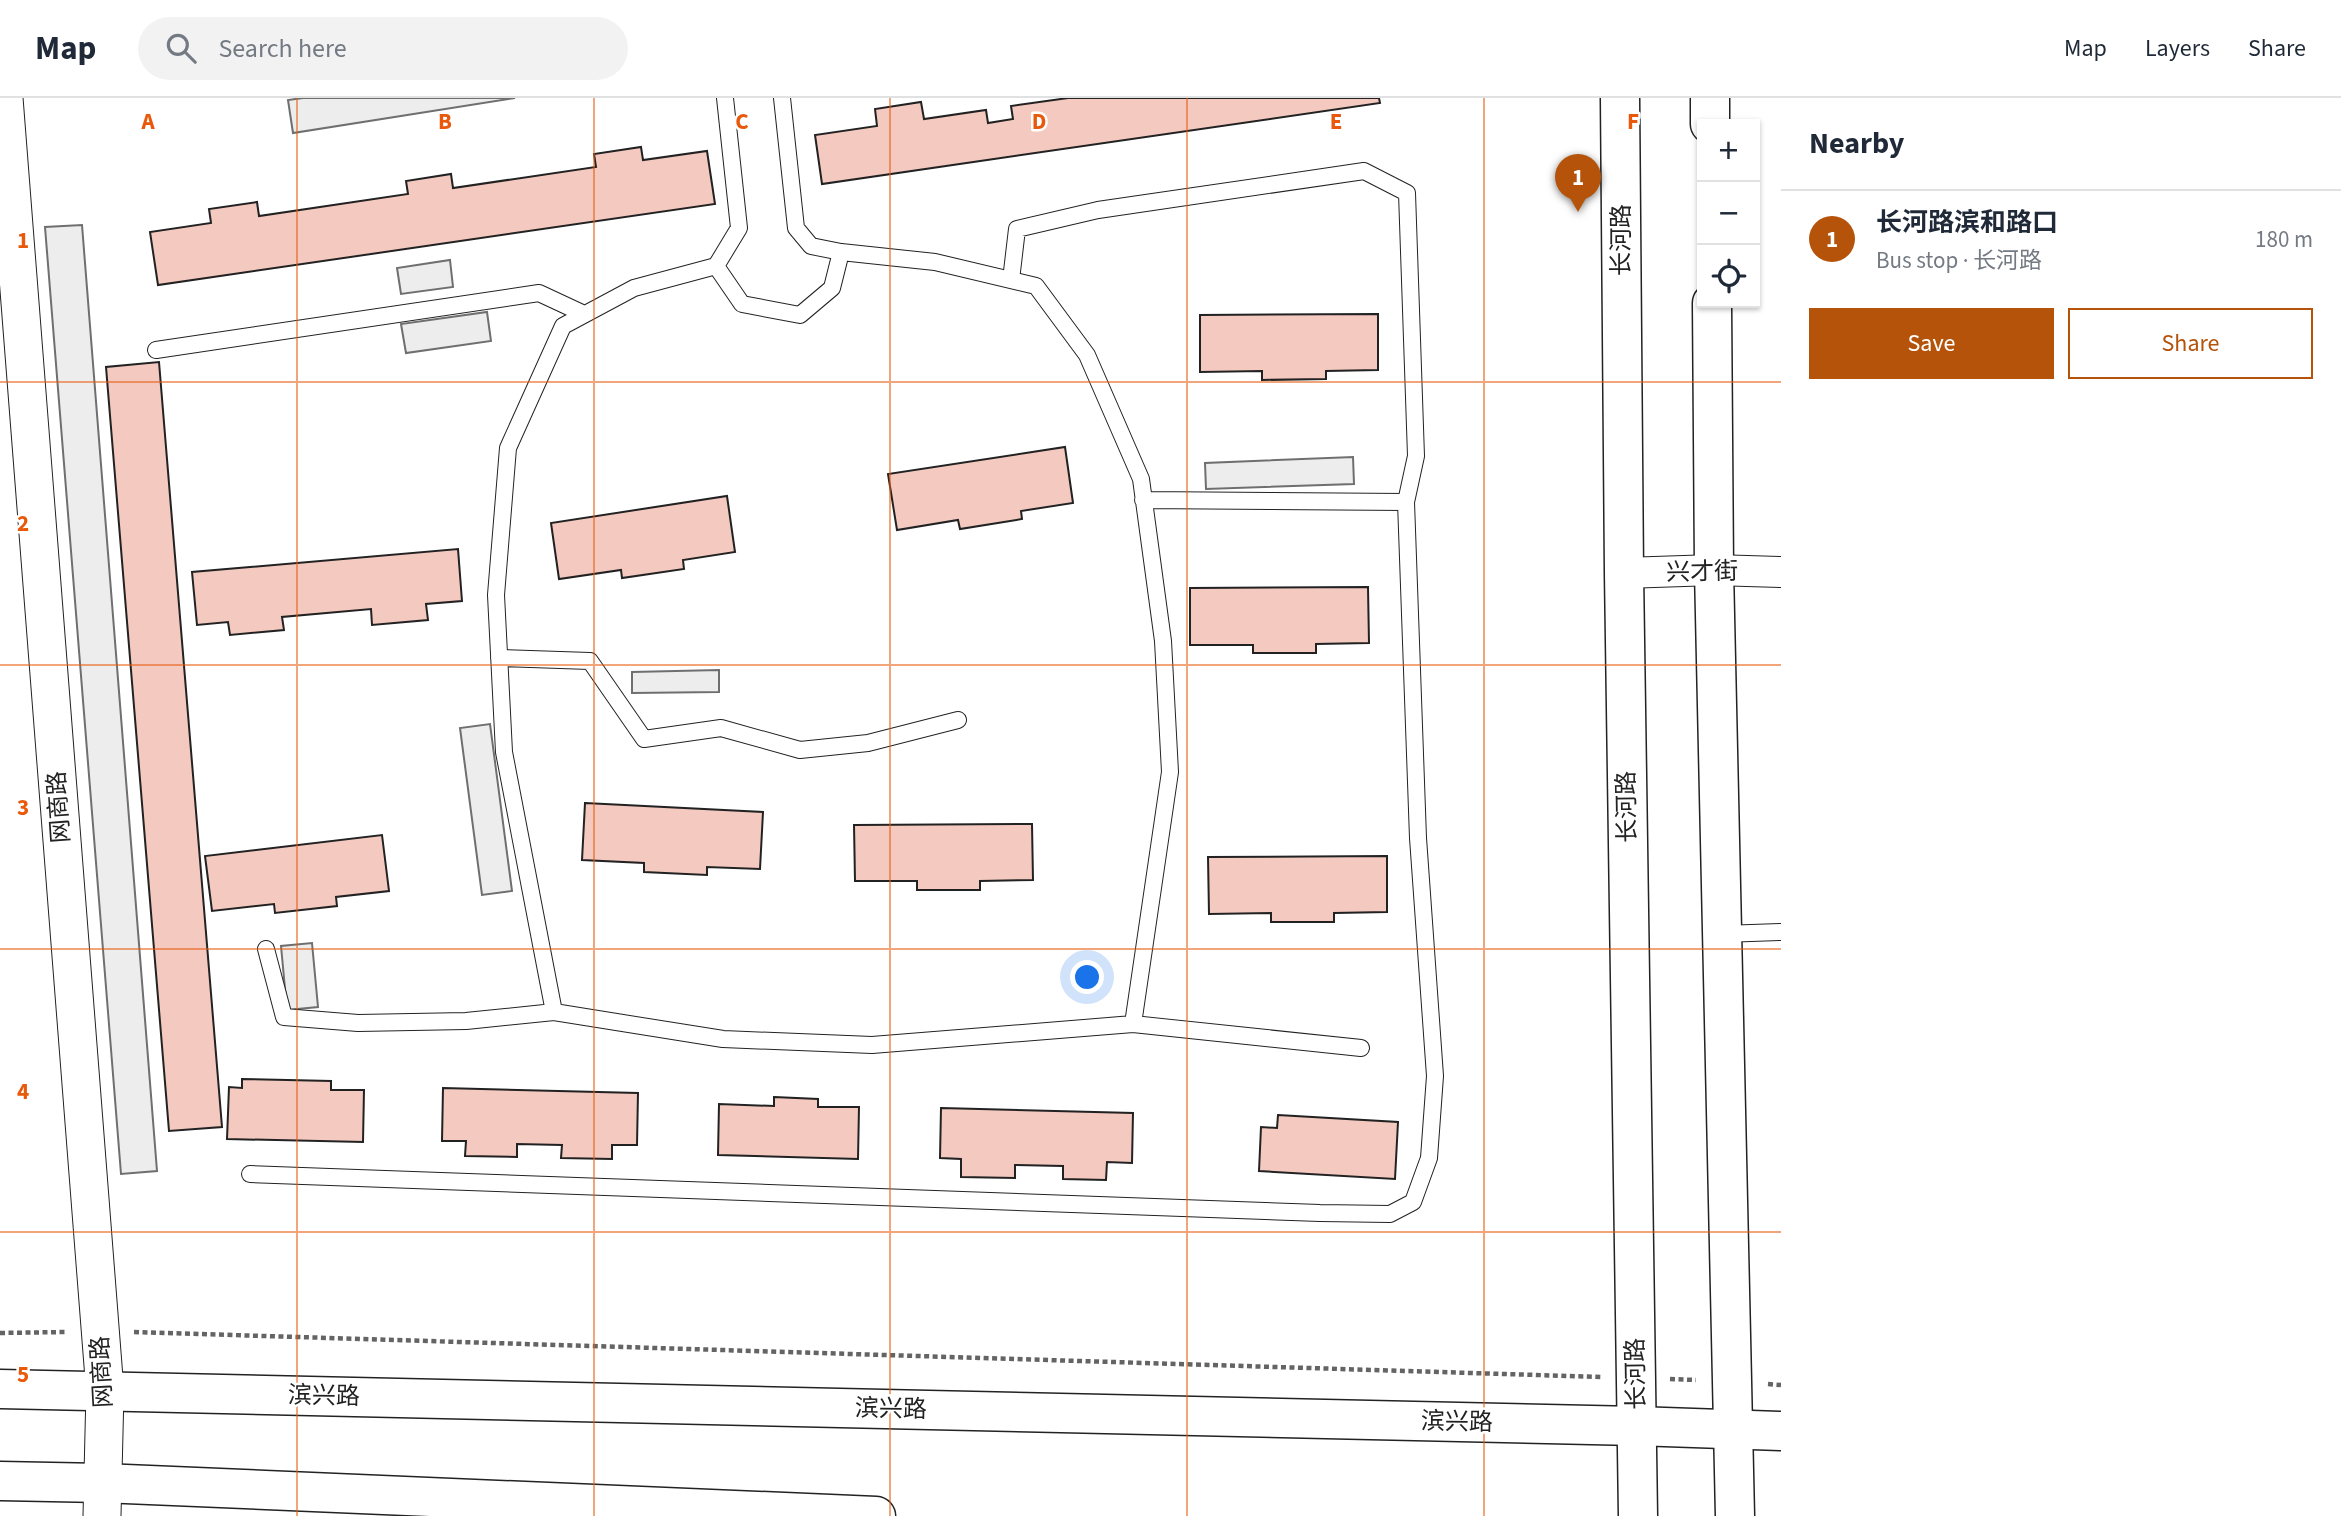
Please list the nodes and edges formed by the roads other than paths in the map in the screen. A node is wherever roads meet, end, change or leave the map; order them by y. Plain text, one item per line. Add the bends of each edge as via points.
1 (4, 98) edge
2 (725, 98) edge
3 (782, 98) edge
4 (1620, 98) edge
5 (1710, 98) edge
6 (1710, 119) edge
7 (841, 252) junction
8 (716, 266) junction
9 (1012, 280) junction
10 (1712, 308) edge
11 (584, 314) junction
12 (156, 350) dead end
13 (1143, 499) junction
14 (1406, 502) junction
15 (1714, 570) junction
16 (1781, 572) edge
17 (1624, 573) junction
18 (499, 658) junction
19 (958, 720) dead end
20 (1781, 932) edge
21 (1722, 934) junction
22 (267, 950) dead end
23 (554, 1012) junction
24 (1133, 1024) junction
25 (1361, 1048) dead end
26 (250, 1174) dead end
27 (0, 1390) edge
28 (104, 1391) junction
29 (1636, 1426) junction
30 (1732, 1428) junction
31 (1781, 1432) edge
32 (0, 1481) edge
33 (102, 1500) edge
34 (876, 1516) edge
35 (1638, 1516) edge
36 (1734, 1516) edge

1 - 28 street, 网商路
2 - 8 lane via 739,228
3 - 7 lane via 796,228 811,246
4 - 17 main road, 长河路
5 - 6 main road
7 - 8 lane via 832,288 800,315 742,304
7 - 9 lane via 935,262
8 - 11 lane via 634,288
9 - 13 lane via 1036,286 1087,355 1141,479
9 - 14 lane via 1017,229 1098,210 1364,171 1407,193 1416,456
10 - 15 main road
11 - 12 lane via 540,293
11 - 18 lane via 563,326 508,449 496,596
13 - 14 lane
13 - 24 lane via 1163,642 1170,772
14 - 26 lane via 1418,838 1435,1076 1429,1158 1413,1202 1390,1214 1320,1213
15 - 16 street, 兴才街
15 - 17 street, 兴才街
15 - 21 main road
17 - 29 main road, 长河路
18 - 19 lane via 590,661 644,739 720,728 800,750 868,743
18 - 23 lane via 504,752
20 - 21 lane
21 - 30 main road
22 - 23 lane via 284,1017 358,1023 466,1021
23 - 24 lane via 723,1039 872,1045
24 - 25 lane
27 - 28 main road, 滨兴路
28 - 29 main road, 滨兴路
28 - 33 street, 网商路
29 - 30 main road, 滨兴路
29 - 35 main road, 长河路
30 - 31 main road, 滨兴路
30 - 36 main road
32 - 33 main road
33 - 34 main road

